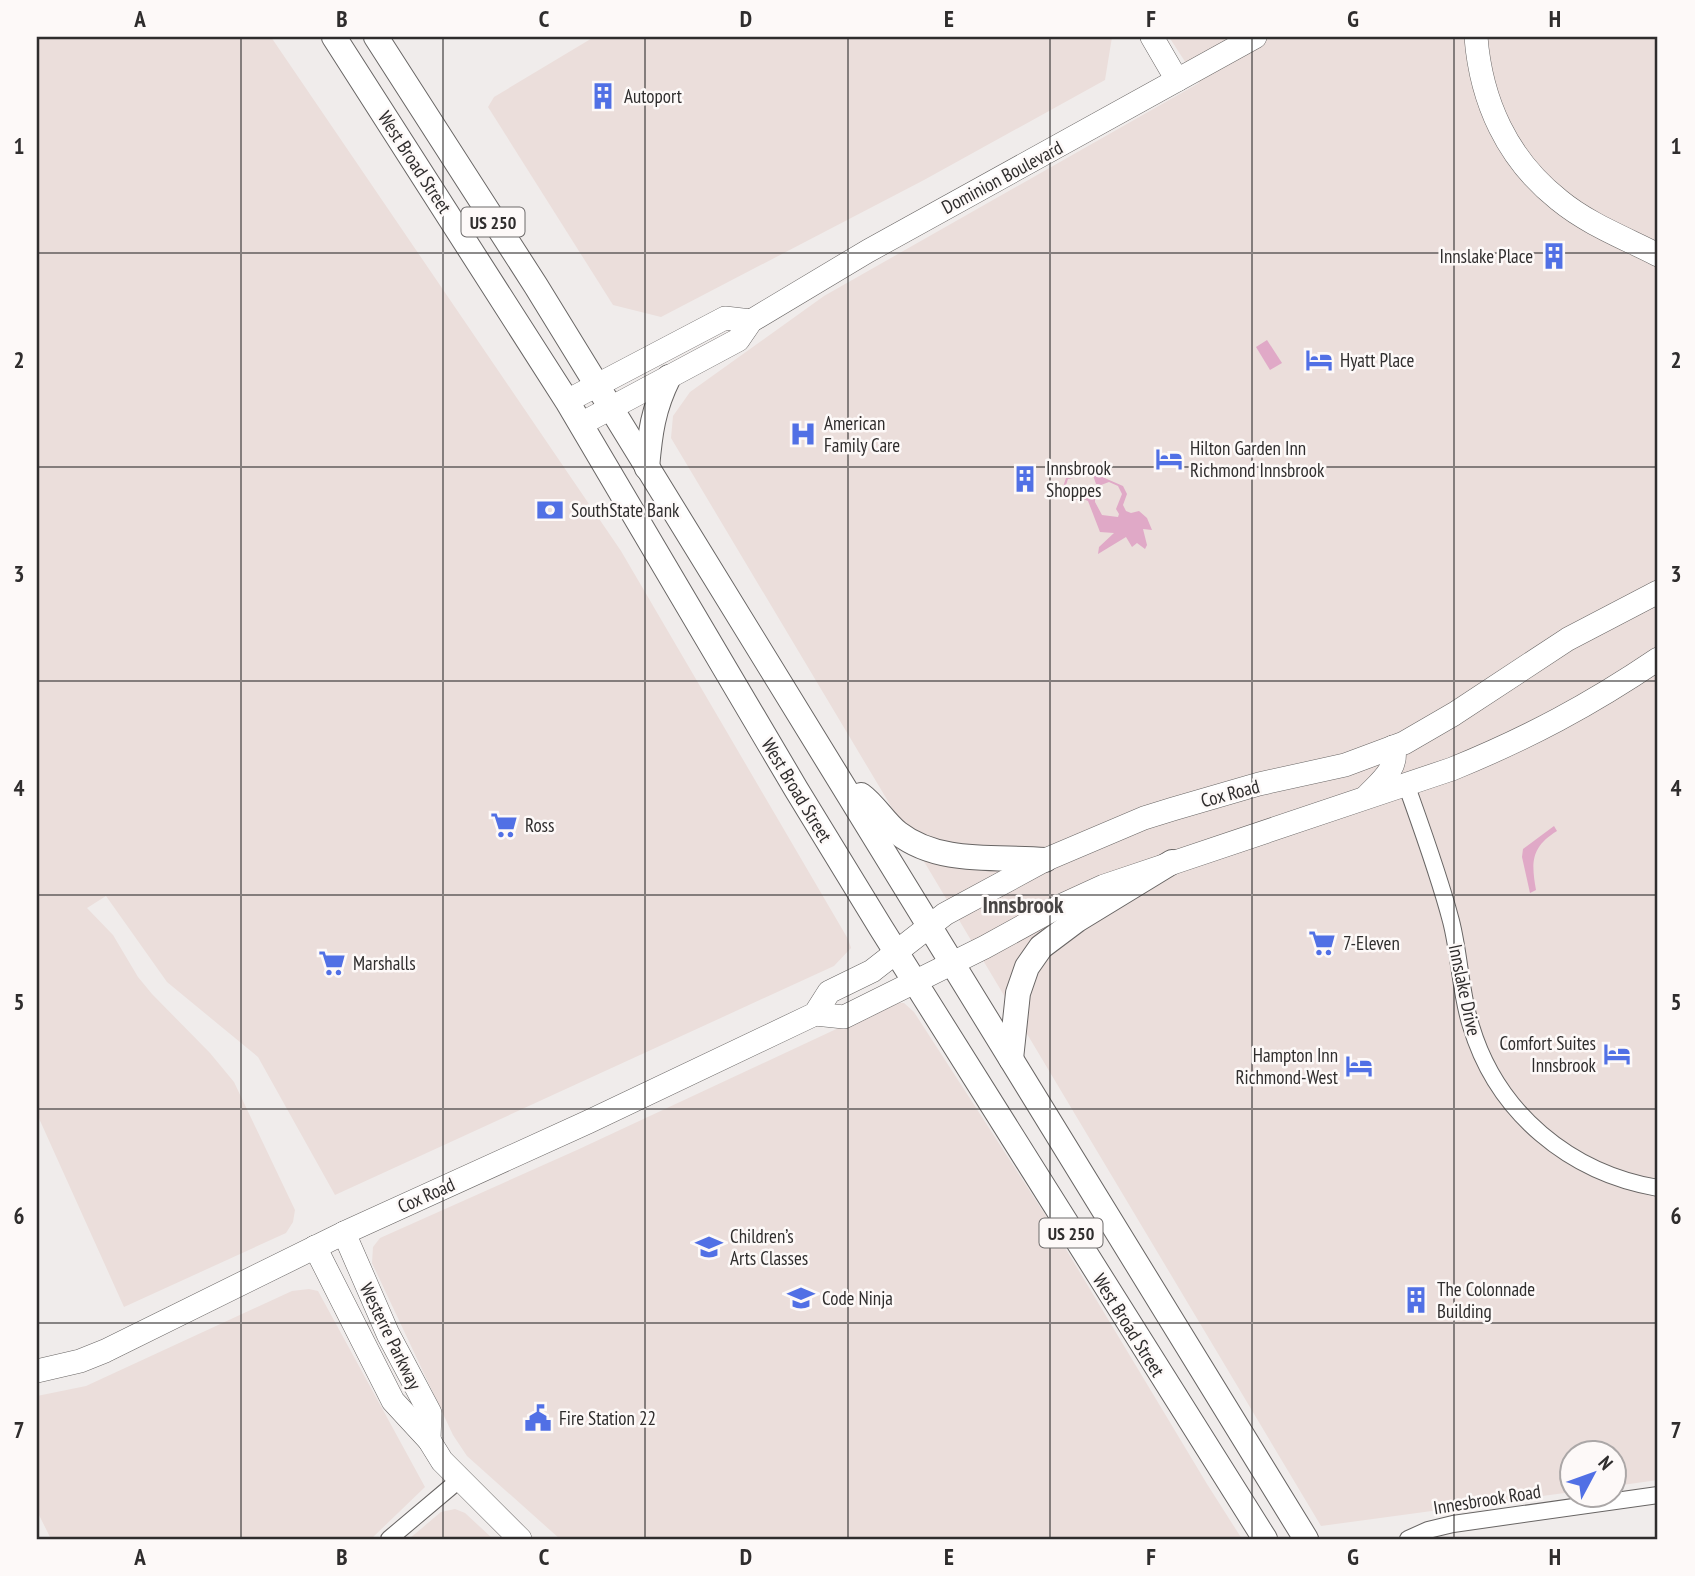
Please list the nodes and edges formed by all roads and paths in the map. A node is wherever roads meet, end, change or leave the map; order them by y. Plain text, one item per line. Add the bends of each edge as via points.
1 (334, 37) edge
2 (376, 37) edge
3 (1152, 37) edge
4 (1255, 37) edge
5 (1476, 37) edge
6 (1177, 80) junction
7 (1658, 255) edge
8 (751, 321) junction
9 (669, 377) junction
10 (597, 386) junction
11 (567, 401) junction
12 (611, 408) junction
13 (581, 425) junction
14 (647, 468) junction
15 (1658, 592) edge
16 (1658, 659) edge
17 (1419, 734) junction
18 (1393, 747) junction
19 (838, 779) junction
20 (1406, 784) junction
21 (1363, 799) junction
22 (1045, 860) junction
23 (1172, 862) junction
24 (928, 926) junction
25 (896, 953) junction
26 (951, 963) junction
27 (914, 982) junction
28 (815, 1014) junction
29 (1011, 1059) junction
30 (1658, 1188) edge
31 (344, 1233) junction
32 (315, 1247) junction
33 (37, 1371) edge
34 (429, 1440) junction
35 (459, 1480) junction
36 (1658, 1495) edge
37 (389, 1539) edge
38 (520, 1539) edge
39 (1265, 1539) edge
40 (1306, 1539) edge
41 (1408, 1539) edge

1 - 11 main road, West Broad Street / US 250
2 - 10 main road, West Broad Street / US 250
3 - 6 main road
4 - 6 main road, Dominion Boulevard
5 - 7 main road via 1485,94 1521,162 1560,201 1585,218
6 - 8 main road, Dominion Boulevard
8 - 9 main road, Dominion Boulevard via 738,340
8 - 10 main road, Dominion Boulevard via 725,318
9 - 12 main road, Dominion Boulevard
9 - 14 main road via 651,423
10 - 11 main road, Dominion Boulevard
10 - 12 main road, West Broad Street / US 250
11 - 13 main road, West Broad Street / US 250
12 - 13 main road, Dominion Boulevard
12 - 14 main road, West Broad Street / US 250
13 - 25 main road, West Broad Street / US 250
14 - 19 main road, West Broad Street / US 250
15 - 17 main road, Cox Road via 1568,639
16 - 20 main road, Cox Road via 1528,737
17 - 18 main road, Cox Road
17 - 20 main road via 1404,774
18 - 21 main road via 1396,759 1392,767
18 - 22 main road, Cox Road via 1345,765 1259,784 1144,818
19 - 22 main road via 865,797 898,833 932,851
19 - 24 main road, West Broad Street / US 250
20 - 21 main road, Cox Road
20 - 30 street, Innslake Drive via 1447,905 1467,1012 1490,1072 1520,1115 1556,1147 1610,1176
21 - 23 main road, Cox Road
22 - 24 main road, Cox Road
23 - 26 main road, Cox Road via 1081,895
23 - 29 main road via 1041,947 1027,967 1018,993
24 - 25 main road, Cox Road
24 - 26 main road, West Broad Street / US 250
25 - 27 main road, West Broad Street / US 250
25 - 28 main road, Cox Road via 829,992
26 - 27 main road, Cox Road
26 - 29 main road, West Broad Street / US 250
27 - 28 main road, Cox Road via 844,1017
27 - 39 main road, West Broad Street / US 250
28 - 31 main road, Cox Road
29 - 40 main road, West Broad Street / US 250
31 - 32 main road, Cox Road
31 - 34 main road, Westerre Parkway via 388,1334 430,1413
32 - 33 main road, Cox Road via 105,1351
32 - 34 main road, Westerre Parkway via 393,1401
34 - 35 main road, Westerre Parkway
35 - 37 street
35 - 38 main road, Westerre Parkway
36 - 41 street, Innesbrook Road via 1453,1524

